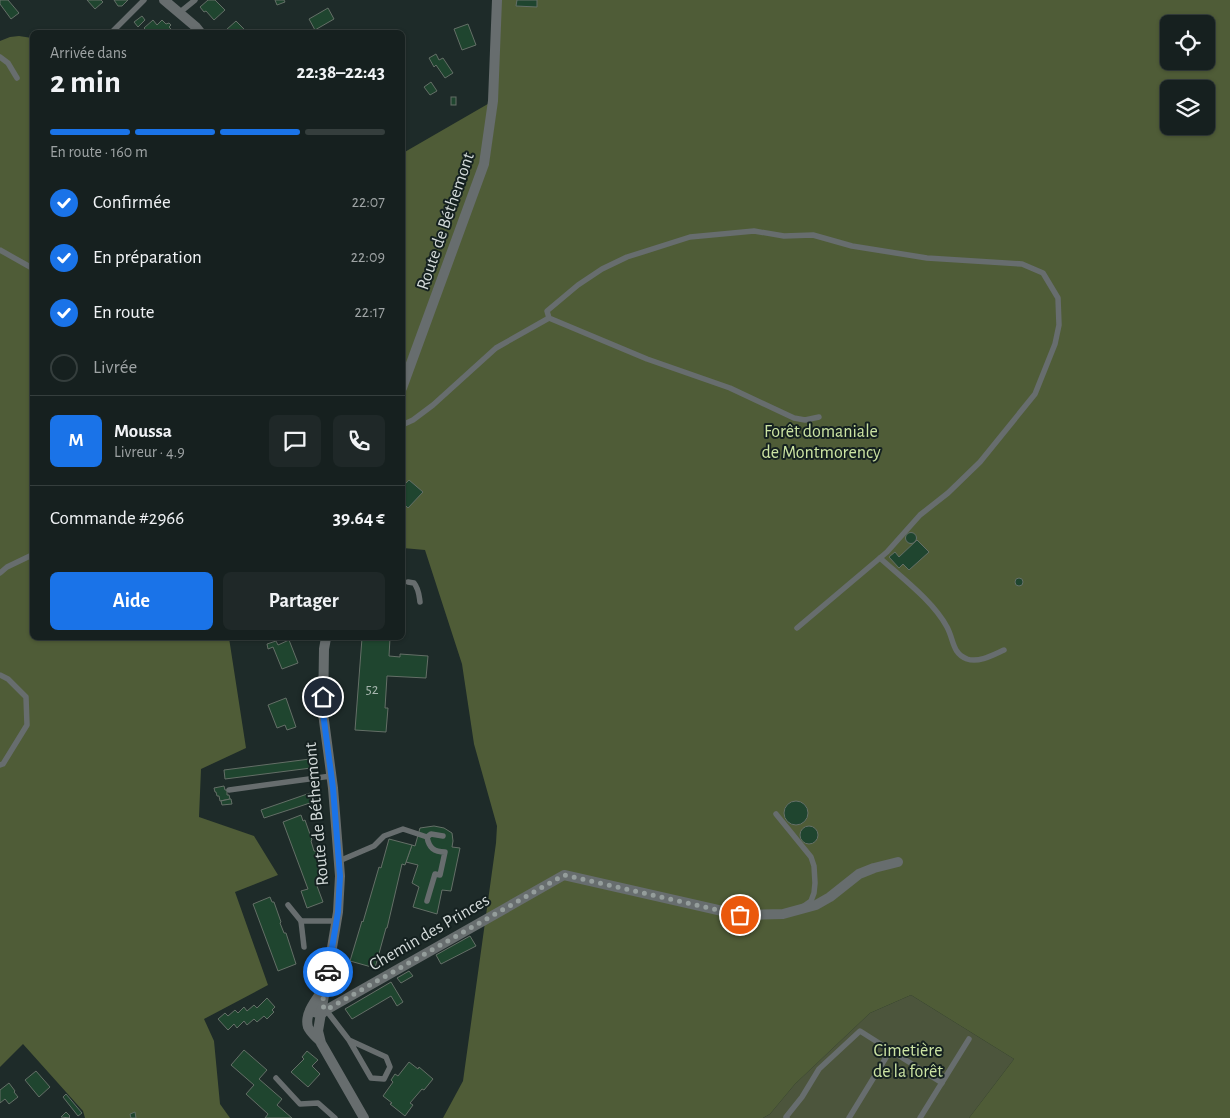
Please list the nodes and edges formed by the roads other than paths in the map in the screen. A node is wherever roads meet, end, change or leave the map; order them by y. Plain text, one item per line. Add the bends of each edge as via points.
1 (144, 0) edge
2 (164, 0) edge
3 (195, 0) edge
4 (497, 0) edge
5 (179, 13) junction
6 (114, 30) edge
7 (198, 30) edge
8 (0, 57) edge
9 (17, 78) dead end
10 (0, 250) edge
11 (30, 267) edge
12 (549, 318) junction
13 (405, 380) edge
14 (819, 418) dead end
15 (405, 424) edge
16 (30, 556) edge
17 (880, 558) junction
18 (0, 573) edge
19 (408, 582) dead end
20 (420, 602) dead end
21 (797, 628) dead end
22 (326, 640) edge
23 (1004, 650) dead end
24 (0, 675) edge
25 (0, 765) edge
26 (331, 776) junction
27 (229, 790) dead end
28 (776, 814) dead end
29 (442, 836) dead end
30 (427, 837) junction
31 (339, 861) junction
32 (898, 862) dead end
33 (427, 901) dead end
34 (288, 905) dead end
35 (801, 910) junction
36 (301, 921) junction
37 (337, 922) junction
38 (304, 947) dead end
39 (318, 1008) junction
40 (969, 1039) dead end
41 (349, 1040) junction
42 (890, 1051) junction
43 (276, 1078) dead end
44 (942, 1083) junction
45 (335, 1118) edge
46 (364, 1118) edge
47 (787, 1118) edge
48 (849, 1118) edge
49 (920, 1118) edge

1 - 6 lane
2 - 5 street
3 - 5 lane
4 - 13 street, Route de Béthemont via 493,101 484,164
5 - 7 street
8 - 9 lane
10 - 11 lane
12 - 14 lane via 647,359 730,388 794,418
12 - 15 lane via 496,348 433,405
12 - 17 lane via 547,311 578,285 628,257 690,238 754,231 784,236 813,235 852,246 928,258 1022,264 1043,273 1058,298 1059,325 1035,394 980,462 920,515
16 - 18 lane
17 - 21 lane
17 - 23 lane via 932,606 948,628 957,653 967,659 978,660
19 - 20 lane via 417,587
22 - 26 street, Route de Béthemont via 323,713
24 - 25 lane via 26,697 27,725
26 - 27 lane
26 - 31 street, Route de Béthemont
28 - 35 lane via 811,856 814,866 814,893
29 - 30 lane via 432,834
30 - 31 lane via 403,829
30 - 33 lane via 432,849 445,852 440,875 435,874
31 - 37 street, Route de Béthemont
32 - 35 street via 859,874 823,901
34 - 36 lane
35 - 39 street, Chemin des Princes via 783,914 740,915 564,875
36 - 37 lane
36 - 38 lane
37 - 39 street, Route de Béthemont
39 - 41 lane
39 - 46 street via 308,1022 309,1029 322,1043
40 - 44 lane
41 - 41 lane via 371,1078 384,1079 390,1066 386,1057
42 - 44 lane
42 - 47 lane via 860,1031 819,1069
42 - 48 lane
43 - 45 lane via 300,1104 318,1103
44 - 49 lane

